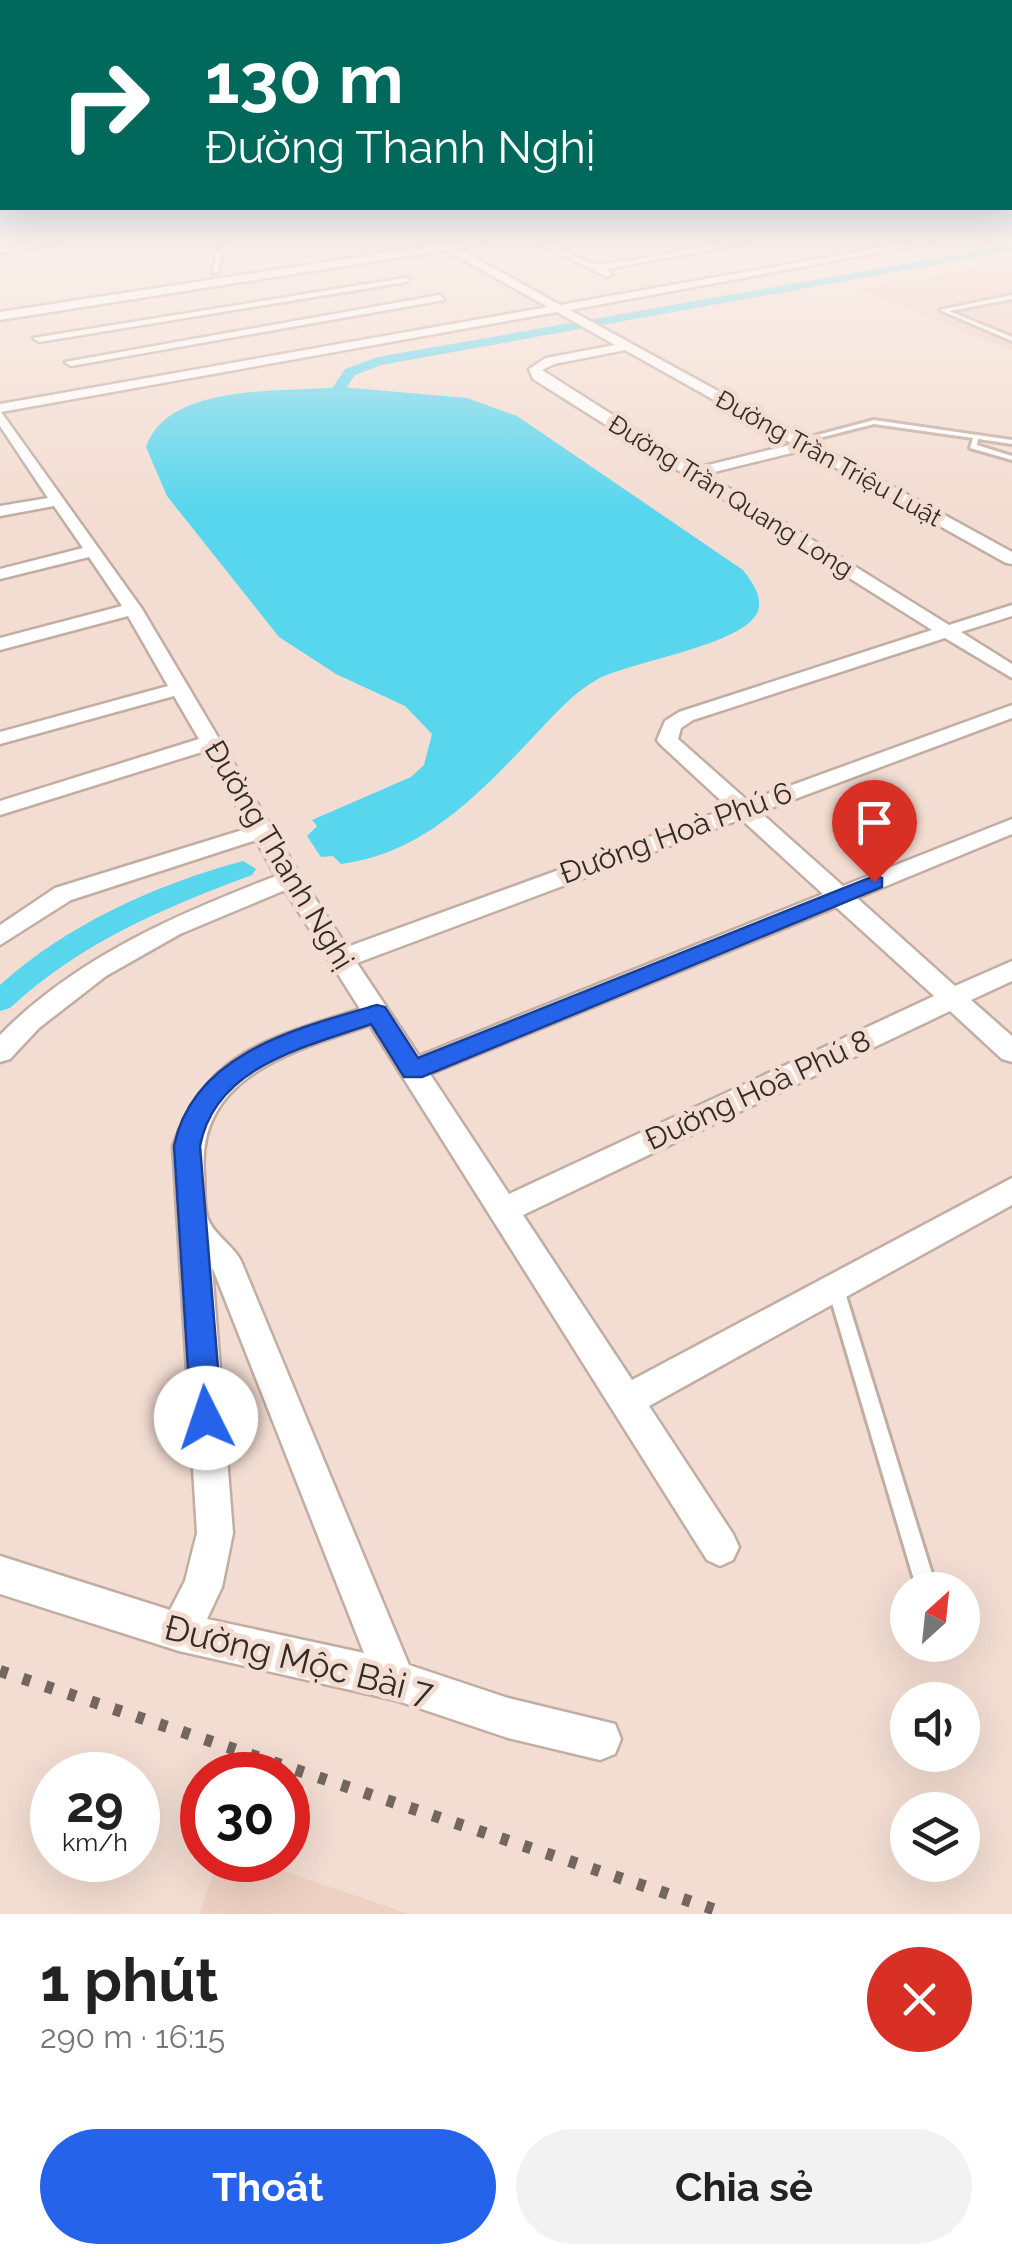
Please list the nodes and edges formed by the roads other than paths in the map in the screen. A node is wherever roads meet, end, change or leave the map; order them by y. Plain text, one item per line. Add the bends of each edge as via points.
1 (27, 330) edge
2 (87, 330) edge
3 (254, 330) edge
4 (447, 330) edge
5 (598, 330) edge
6 (39, 338) junction
7 (628, 346) junction
8 (71, 362) junction
9 (108, 390) junction
10 (0, 408) edge
11 (0, 416) edge
12 (975, 440) junction
13 (1012, 442) edge
14 (802, 443) junction
15 (1012, 458) edge
16 (694, 473) junction
17 (56, 500) junction
18 (0, 511) edge
19 (91, 551) junction
20 (1012, 559) edge
21 (0, 574) edge
22 (132, 609) junction
23 (1012, 610) edge
24 (947, 632) junction
25 (0, 644) edge
26 (1012, 672) edge
27 (179, 689) junction
28 (1012, 710) edge
29 (0, 738) edge
30 (211, 742) junction
31 (0, 808) edge
32 (742, 808) junction
33 (1012, 826) edge
34 (262, 831) junction
35 (290, 879) junction
36 (839, 896) junction
37 (0, 937) edge
38 (341, 958) junction
39 (1012, 970) edge
40 (952, 998) junction
41 (377, 1013) junction
42 (0, 1052) edge
43 (1012, 1052) edge
44 (413, 1070) junction
45 (1012, 1190) edge
46 (504, 1211) junction
47 (193, 1225) junction
48 (836, 1286) junction
49 (626, 1401) junction
50 (720, 1547) dead end
51 (922, 1572) edge
52 (0, 1575) edge
53 (179, 1632) junction
54 (396, 1680) junction
55 (600, 1739) dead end

1 - 6 street
2 - 6 street
3 - 8 street
4 - 9 street
5 - 7 street, Đường Trần Triệu Luật
6 - 8 street
7 - 14 street, Đường Trần Triệu Luật
7 - 16 street, Đường Trần Quang Long via 535,369
8 - 9 street
9 - 10 street
11 - 17 street, Đường Thanh Nghị
12 - 13 lane
12 - 14 lane via 874,422
12 - 15 lane via 973,446
14 - 16 street
14 - 20 street, Đường Trần Triệu Luật
16 - 24 street, Đường Trần Quang Long
17 - 18 street
17 - 19 street, Đường Thanh Nghị
19 - 21 street
19 - 22 street, Đường Thanh Nghị
22 - 25 street
22 - 27 street, Đường Thanh Nghị
23 - 24 street
24 - 26 street, Đường Trần Quang Long
24 - 32 street via 672,725 667,740
27 - 29 street
27 - 30 street, Đường Thanh Nghị
28 - 32 street, Đường Hoà Phú 6
30 - 31 street
30 - 34 street, Đường Thanh Nghị
32 - 36 street
32 - 38 street, Đường Hoà Phú 6
33 - 36 street
34 - 35 street, Đường Thanh Nghị
34 - 37 street via 63,894
35 - 38 street, Đường Thanh Nghị
35 - 42 street via 184,920 83,977
36 - 40 street
36 - 44 street
38 - 41 street, Đường Thanh Nghị
39 - 40 street, Đường Hoà Phú 8
40 - 43 street
40 - 46 street, Đường Hoà Phú 8
41 - 44 street, Đường Thanh Nghị
41 - 47 street via 248,1060 204,1101 187,1146
44 - 46 street, Đường Thanh Nghị
45 - 48 street
46 - 49 street, Đường Thanh Nghị
47 - 53 street via 214,1533 203,1587
47 - 54 street via 225,1261
48 - 49 street
48 - 51 lane
49 - 50 street, Đường Thanh Nghị
52 - 53 street, Đường Mộc Bài 7
53 - 54 street, Đường Mộc Bài 7
54 - 55 street, Đường Mộc Bài 7 via 508,1718

